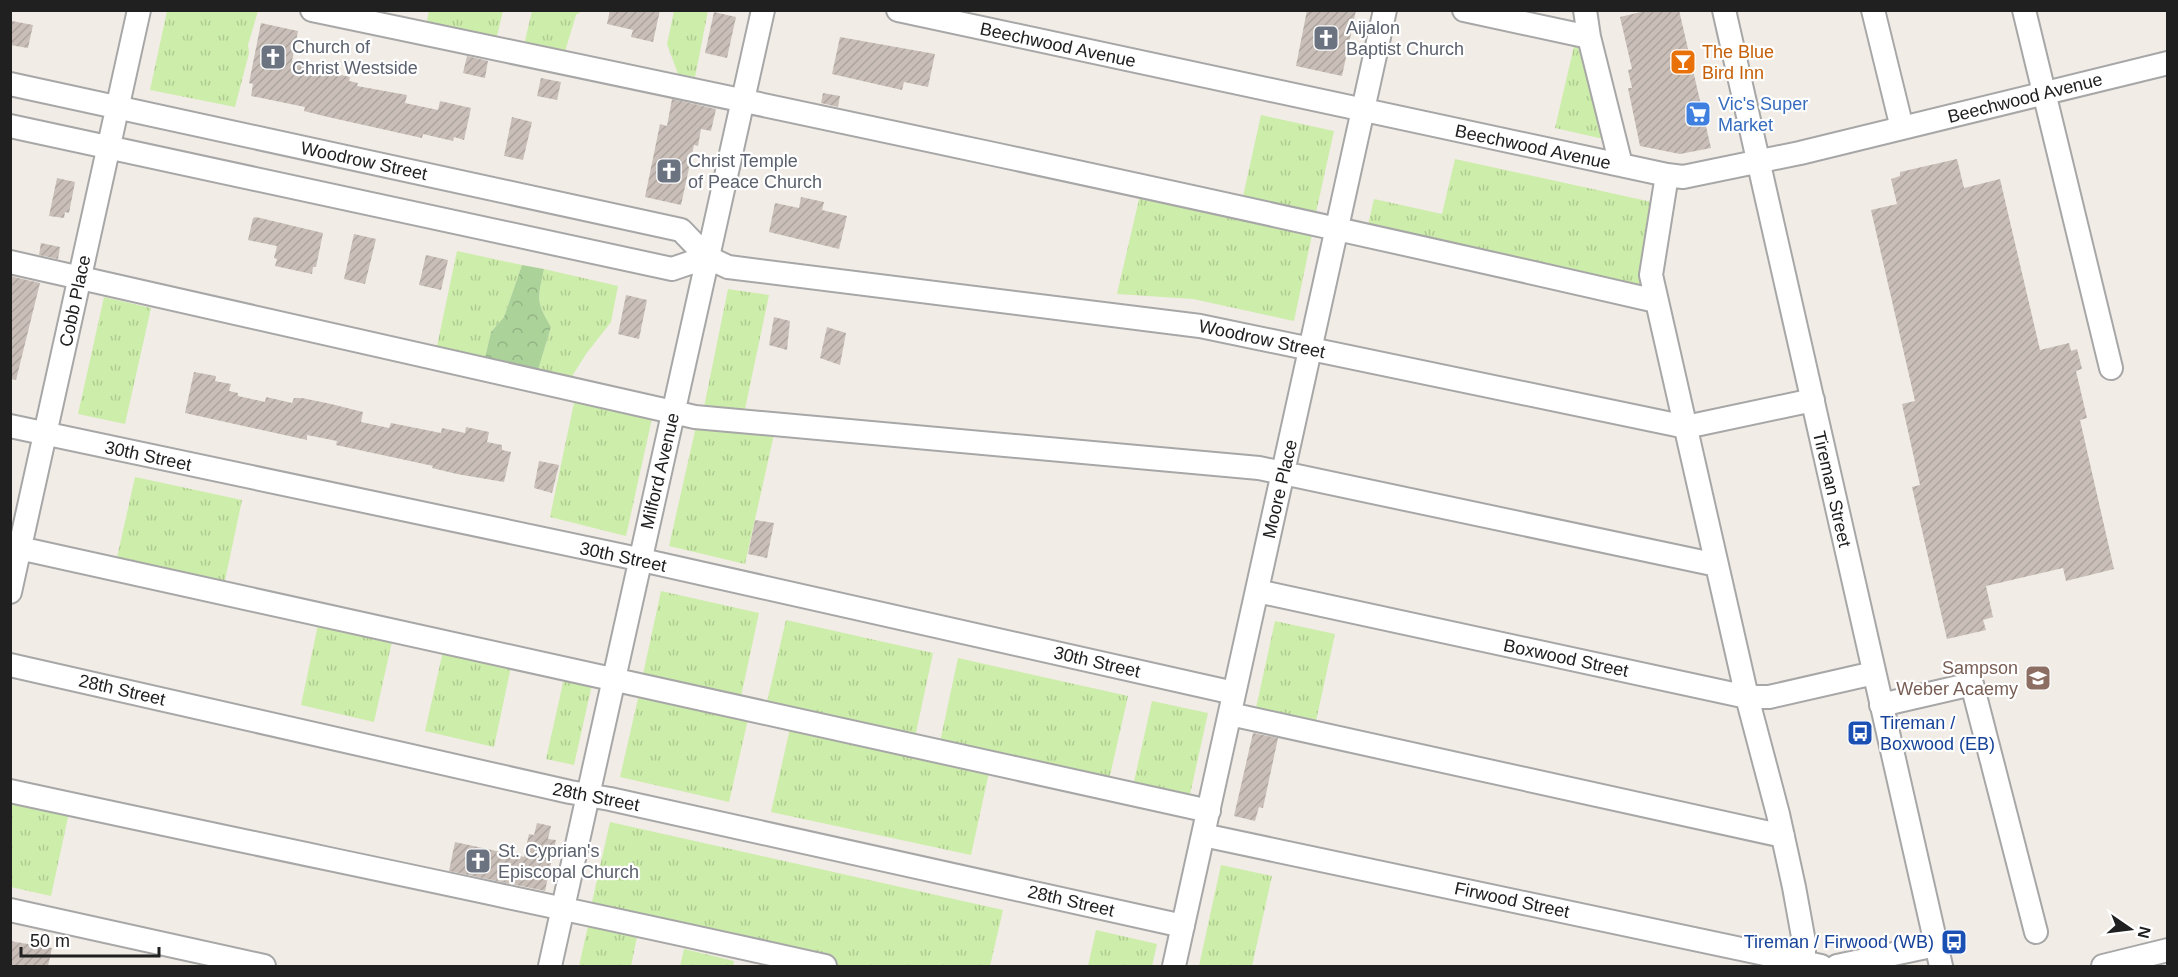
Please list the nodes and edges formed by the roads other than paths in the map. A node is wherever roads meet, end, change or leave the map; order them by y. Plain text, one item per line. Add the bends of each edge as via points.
1 (139, 10) edge
2 (312, 10) edge
3 (763, 10) edge
4 (897, 10) edge
5 (1385, 10) edge
6 (1464, 10) edge
7 (1585, 10) edge
8 (1724, 10) edge
9 (1873, 10) edge
10 (2024, 10) edge
11 (1589, 37) junction
12 (2168, 63) edge
13 (10, 84) edge
14 (2043, 93) junction
15 (742, 100) junction
16 (118, 107) junction
17 (1364, 111) junction
18 (10, 126) edge
19 (1902, 128) junction
20 (109, 147) junction
21 (1758, 162) junction
22 (1621, 165) junction
23 (1667, 175) junction
24 (1338, 228) junction
25 (707, 257) junction
26 (10, 262) edge
27 (80, 278) junction
28 (1656, 301) junction
29 (1312, 350) junction
30 (2111, 368) dead end
31 (1812, 400) junction
32 (673, 413) junction
33 (10, 426) edge
34 (1686, 427) junction
35 (46, 435) junction
36 (1284, 473) junction
37 (15, 547) edge
38 (640, 560) junction
39 (1717, 565) junction
40 (1257, 591) junction
41 (10, 592) edge
42 (10, 665) edge
43 (1874, 673) junction
44 (614, 679) junction
45 (1747, 697) junction
46 (1232, 704) junction
47 (1881, 705) junction
48 (10, 791) edge
49 (589, 794) junction
50 (1209, 811) junction
51 (1203, 835) junction
52 (1783, 836) junction
53 (564, 907) junction
54 (10, 910) edge
55 (1183, 926) junction
56 (2036, 932) dead end
57 (2168, 951) edge
58 (1939, 956) edge
59 (1812, 965) edge
60 (264, 966) edge
61 (550, 966) edge
62 (825, 966) edge
63 (1174, 966) edge
64 (1837, 966) edge
65 (2103, 966) edge

1 - 16 street, Cobb Place
2 - 15 street
3 - 15 street, Milford Avenue
4 - 17 street, Beechwood Avenue
5 - 17 street, Moore Place
6 - 11 street
7 - 11 street
8 - 21 street, Tireman Street
9 - 19 street
10 - 14 street
11 - 22 street
12 - 14 street, Beechwood Avenue
13 - 16 street, Woodrow Street
14 - 19 street, Beechwood Avenue
14 - 30 street
15 - 24 street
15 - 25 street, Milford Avenue
16 - 20 street, Cobb Place
16 - 25 street, Woodrow Street via 681,230
17 - 22 street, Beechwood Avenue
17 - 24 street, Moore Place
18 - 20 street
19 - 21 street, Beechwood Avenue
20 - 25 street via 672,269
20 - 27 street, Cobb Place
21 - 23 street, Beechwood Avenue via 1691,176
21 - 31 street, Tireman Street
22 - 23 street, Beechwood Avenue
23 - 28 street via 1650,275
24 - 28 street
24 - 29 street, Moore Place
25 - 29 street, Woodrow Street via 728,267 1200,326
25 - 32 street, Milford Avenue
26 - 27 street
27 - 32 street
27 - 35 street, Cobb Place
28 - 34 street
29 - 34 street, Woodrow Street
29 - 36 street, Moore Place
31 - 34 street, Woodrow Street
31 - 43 street, Tireman Street
32 - 36 street
32 - 38 street, Milford Avenue
33 - 35 street, 30th Street
34 - 39 street
35 - 37 street, Cobb Place
35 - 38 street, 30th Street
36 - 39 street
36 - 40 street, Moore Place
37 - 41 street, Cobb Place
37 - 44 street
38 - 44 street, Milford Avenue
38 - 46 street, 30th Street
39 - 45 street
40 - 45 street, Boxwood Street
40 - 46 street, Moore Place
42 - 49 street, 28th Street
43 - 45 street, Boxwood Street via 1769,697
43 - 47 street, Tireman Street
44 - 49 street, Milford Avenue
44 - 50 street
45 - 52 street
46 - 50 street, Moore Place
46 - 52 street, 30th Street
47 - 56 street via 1972,684
47 - 58 street, Tireman Street
48 - 53 street
49 - 53 street, Milford Avenue
49 - 55 street, 28th Street
50 - 51 street, Moore Place
51 - 55 street, Moore Place
51 - 59 street, Firwood Street
52 - 59 street
53 - 61 street, Milford Avenue
53 - 62 street
54 - 60 street
55 - 63 street, Moore Place
57 - 65 street
58 - 64 street

